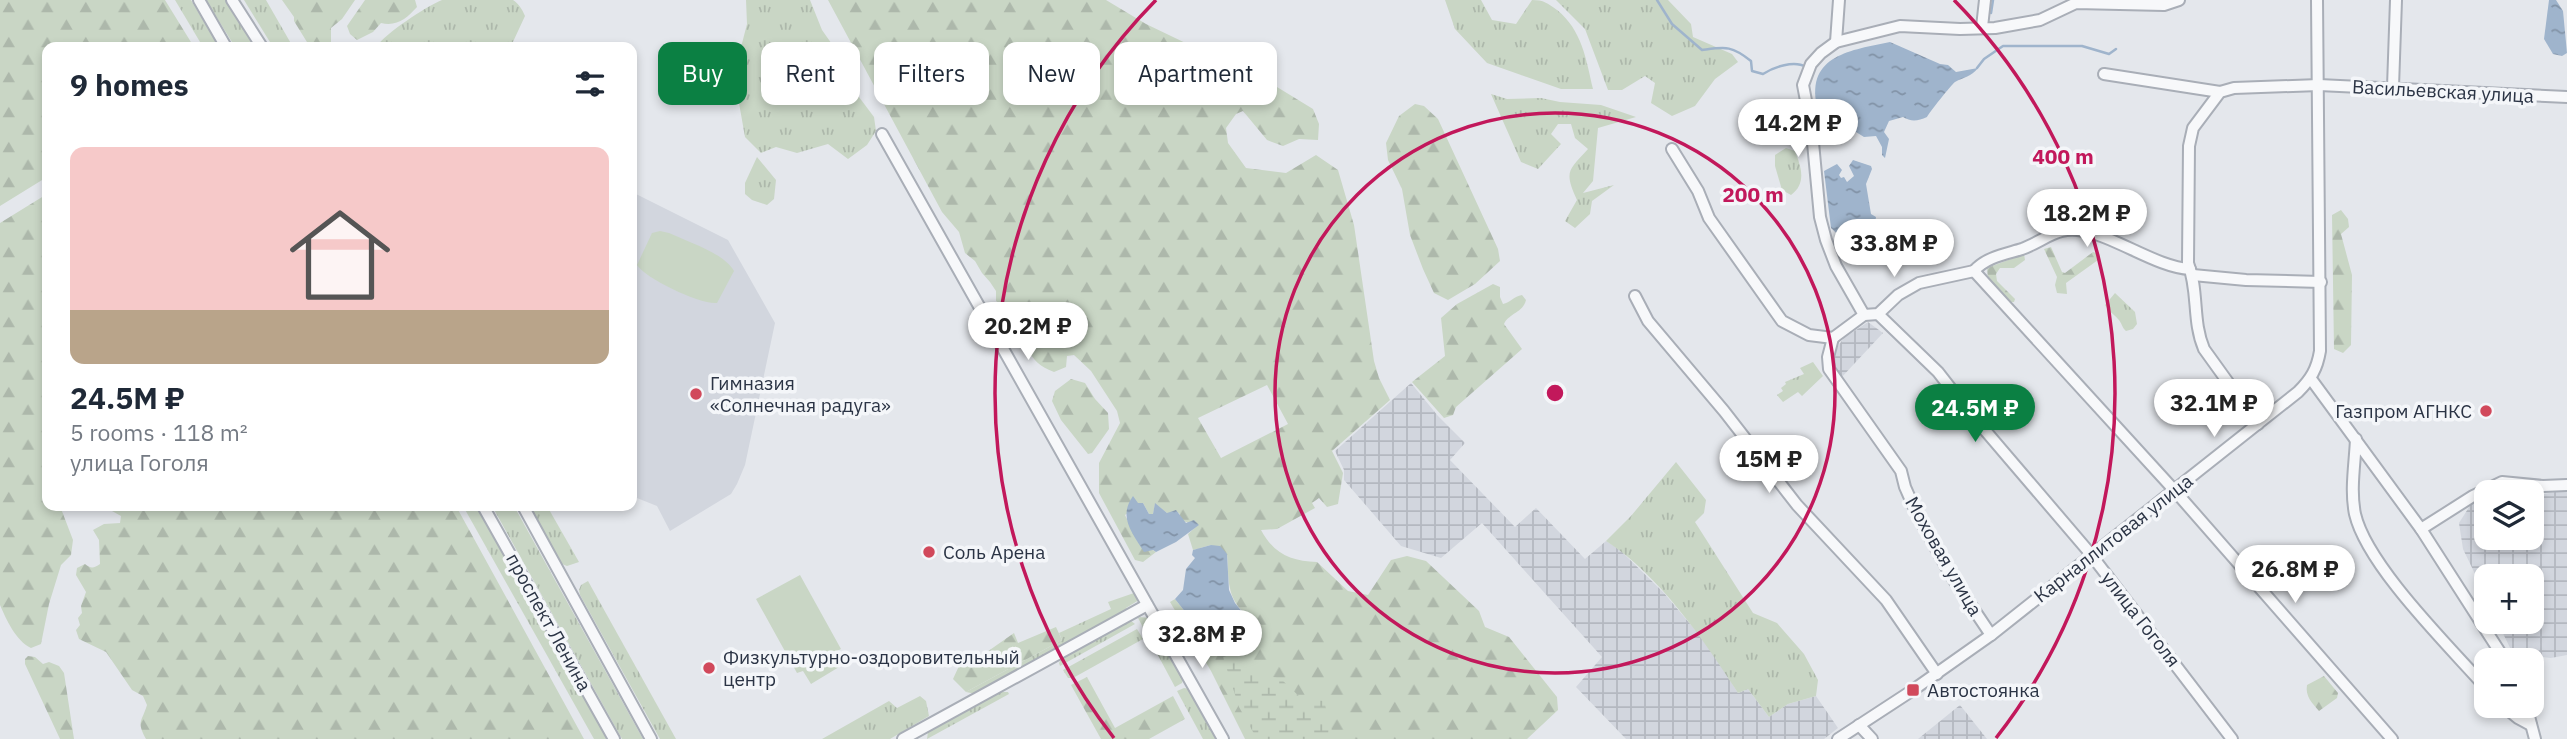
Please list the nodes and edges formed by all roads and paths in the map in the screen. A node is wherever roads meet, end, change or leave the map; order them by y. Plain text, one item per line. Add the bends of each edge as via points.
1 (199, 0) edge
2 (232, 0) edge
3 (1839, 0) edge
4 (1985, 0) edge
5 (2179, 0) edge
6 (2317, 0) edge
7 (2396, 0) edge
8 (2076, 2) edge
9 (1982, 27) junction
10 (223, 42) edge
11 (259, 42) edge
12 (1836, 42) junction
13 (2104, 74) dead end
14 (2319, 85) junction
15 (2393, 87) junction
16 (2220, 92) junction
17 (2567, 97) edge
18 (882, 134) dead end
19 (1672, 149) dead end
20 (1974, 271) junction
21 (2191, 272) junction
22 (2321, 282) junction
23 (1635, 296) dead end
24 (1878, 314) junction
25 (1864, 316) junction
26 (1833, 338) junction
27 (2311, 379) junction
28 (2258, 424) junction
29 (2356, 439) junction
30 (2567, 485) edge
31 (2175, 491) junction
32 (486, 511) edge
33 (526, 511) edge
34 (2421, 528) junction
35 (2092, 555) junction
36 (1147, 605) junction
37 (1991, 635) junction
38 (2497, 648) edge
39 (1937, 674) junction
40 (2474, 674) edge
41 (2518, 718) edge
42 (2529, 718) edge
43 (1859, 725) junction
44 (2531, 725) junction
45 (614, 739) edge
46 (651, 739) edge
47 (903, 739) edge
48 (1223, 739) edge
49 (1838, 739) edge
50 (1872, 739) edge
51 (2232, 739) edge
52 (2392, 739) edge
53 (2535, 739) edge

1 - 10 street
2 - 11 street
3 - 12 street
4 - 9 street
5 - 8 street via 2164,5
6 - 14 street
7 - 15 street
8 - 9 street via 2040,20
9 - 12 street via 1900,26
12 - 25 street via 1811,64 1803,95 1823,229 1836,267
13 - 16 street, Васильевская улица
14 - 15 street, Васильевская улица
14 - 16 street, Васильевская улица
14 - 22 street
15 - 17 street, Васильевская улица
16 - 21 street via 2193,128 2189,146
18 - 36 street
19 - 26 street via 1709,218 1782,321 1809,335
20 - 21 street via 1987,260 2062,231 2083,230
20 - 24 street via 1919,283
20 - 31 street
21 - 22 street via 2246,280
21 - 28 street via 2201,342
22 - 27 street via 2320,351
23 - 39 street via 1648,321 1797,505 1886,600
24 - 25 street
24 - 35 street, улица Гоголя via 1938,372
25 - 26 street
26 - 37 street, Моховая улица via 1829,369 1901,471 1917,514
27 - 28 street, Карналлитовая улица
27 - 29 street
28 - 31 street, Карналлитовая улица
29 - 34 street
29 - 40 street via 2353,493 2359,528 2418,610
30 - 34 street via 2502,482
31 - 35 street, Карналлитовая улица
31 - 52 street
32 - 45 street, проспект Ленина
33 - 46 street, проспект Ленина
34 - 38 street
35 - 37 street, Карналлитовая улица
35 - 51 street, улица Гоголя
36 - 47 street
36 - 48 street
37 - 39 street, Карналлитовая улица
39 - 43 street, Карналлитовая улица
41 - 44 street
42 - 44 street
43 - 49 street, Карналлитовая улица
43 - 50 street
44 - 53 street

